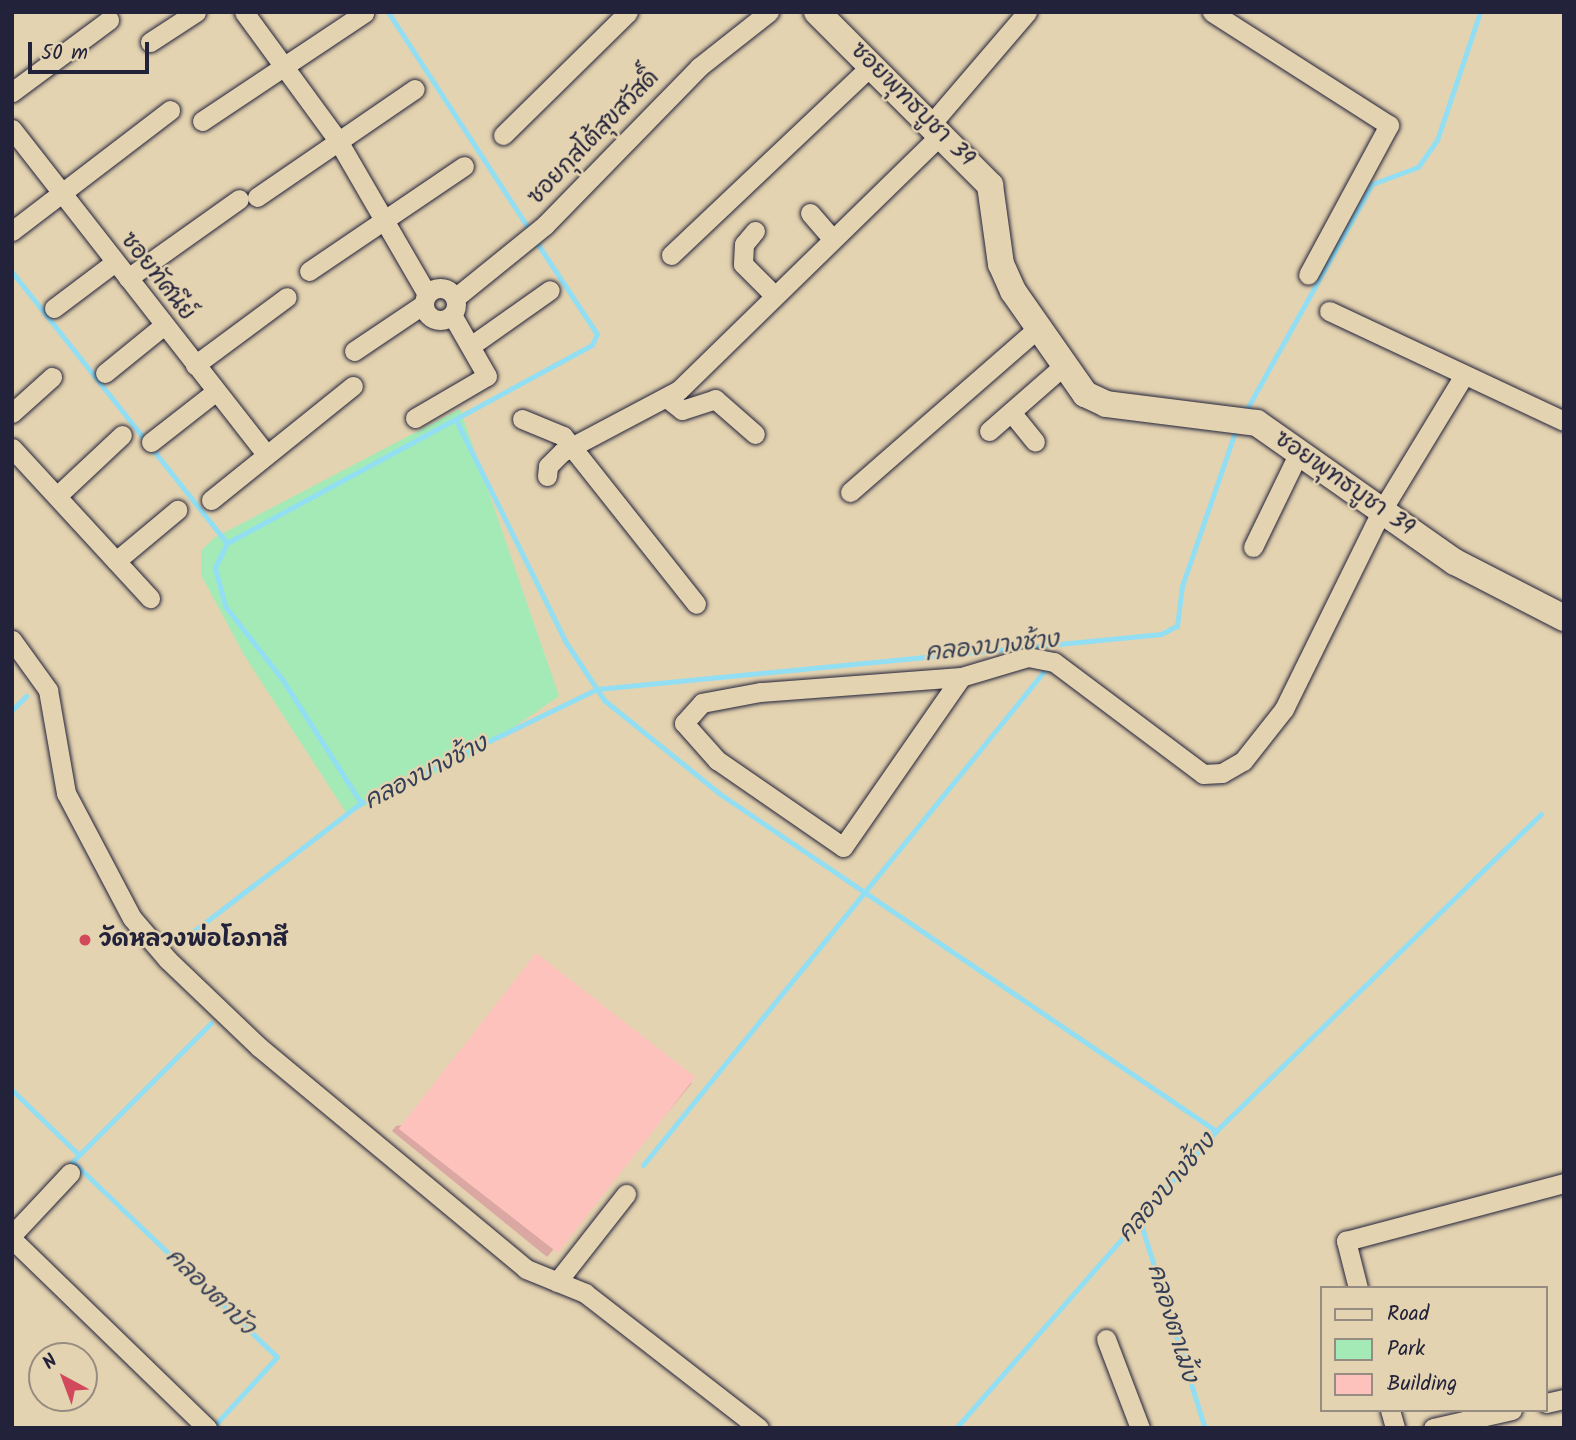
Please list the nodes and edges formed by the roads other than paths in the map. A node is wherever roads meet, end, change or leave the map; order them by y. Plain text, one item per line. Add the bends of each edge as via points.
1 (197, 12) edge
2 (244, 12) edge
3 (628, 12) edge
4 (769, 12) edge
5 (817, 12) edge
6 (1027, 12) edge
7 (1212, 12) edge
8 (364, 13) edge
9 (109, 20) dead end
10 (150, 42) dead end
11 (284, 65) junction
12 (872, 65) junction
13 (415, 89) dead end
14 (12, 92) edge
15 (170, 110) dead end
16 (202, 121) dead end
17 (937, 128) junction
18 (12, 129) edge
19 (503, 135) dead end
20 (337, 139) junction
21 (464, 166) dead end
22 (61, 194) junction
23 (810, 213) dead end
24 (386, 219) junction
25 (12, 231) edge
26 (755, 231) dead end
27 (832, 238) junction
28 (671, 255) dead end
29 (115, 262) junction
30 (309, 271) dead end
31 (1308, 275) dead end
32 (128, 278) junction
33 (550, 290) dead end
34 (773, 294) junction
35 (287, 296) dead end
36 (425, 299) junction
37 (454, 307) junction
38 (54, 308) dead end
39 (1329, 311) dead end
40 (163, 325) junction
41 (1037, 329) junction
42 (472, 345) junction
43 (354, 351) dead end
44 (195, 365) junction
45 (1062, 367) junction
46 (105, 373) dead end
47 (52, 377) dead end
48 (1463, 377) junction
49 (353, 386) dead end
50 (215, 392) junction
51 (667, 398) junction
52 (1011, 412) junction
53 (12, 413) edge
54 (415, 418) dead end
55 (522, 419) dead end
56 (1564, 421) edge
57 (989, 430) dead end
58 (755, 434) dead end
59 (122, 435) dead end
60 (151, 442) dead end
61 (1035, 442) dead end
62 (572, 447) junction
63 (12, 448) edge
64 (1300, 450) junction
65 (266, 454) junction
66 (547, 476) dead end
67 (850, 492) dead end
68 (57, 496) junction
69 (211, 500) dead end
70 (177, 510) dead end
71 (1382, 510) junction
72 (1253, 547) dead end
73 (116, 561) junction
74 (150, 598) dead end
75 (696, 604) dead end
76 (1564, 618) edge
77 (12, 640) edge
78 (961, 677) junction
79 (70, 1173) dead end
80 (1564, 1183) edge
81 (626, 1194) dead end
82 (12, 1237) edge
83 (557, 1282) junction
84 (1357, 1286) edge
85 (1106, 1339) dead end
86 (1504, 1412) edge
87 (205, 1426) edge
88 (759, 1428) edge
89 (1140, 1428) edge
90 (1433, 1428) edge

1 - 10 street
2 - 11 street
3 - 19 street
4 - 37 street, ซอยกุสโต้สุขสวัสดิ์ via 699,67 545,225
5 - 12 street, ซอยพุทธบูชา 39
6 - 17 street
7 - 31 street via 1389,125
8 - 11 street
9 - 14 street
11 - 16 street
11 - 20 street
12 - 17 street, ซอยพุทธบูชา 39
12 - 28 street
13 - 20 street
15 - 22 street
17 - 27 street
17 - 41 street, ซอยพุทธบูชา 39 via 990,186 1001,264
18 - 22 street, ซอยทัศนีย์
20 - 24 street
20 - 32 street
21 - 24 street
22 - 25 street
22 - 29 street, ซอยทัศนีย์
23 - 27 street
24 - 30 street
24 - 36 street
26 - 34 street via 744,244 743,264
27 - 34 street
29 - 32 street, ซอยทัศนีย์
29 - 38 street
32 - 40 street, ซอยทัศนีย์
33 - 42 street
34 - 51 street
35 - 44 street
36 - 37 street via 434,320
36 - 43 street
37 - 42 street
39 - 48 street
40 - 44 street, ซอยทัศนีย์
40 - 46 street
41 - 45 street, ซอยพุทธบูชา 39
41 - 67 street
42 - 54 street via 487,376
44 - 50 street, ซอยทัศนีย์
45 - 52 street
45 - 64 street, ซอยพุทธบูชา 39 via 1085,394 1106,404 1257,423
47 - 53 street
48 - 56 street
48 - 71 street
49 - 65 street
50 - 60 street
50 - 65 street, ซอยทัศนีย์
51 - 58 street via 682,410 715,399
51 - 62 street
52 - 57 street
52 - 61 street
55 - 62 street via 556,430
59 - 68 street
62 - 66 street via 551,461
62 - 75 street
63 - 68 street
64 - 71 street, ซอยพุทธบูชา 39
64 - 72 street
65 - 69 street
68 - 73 street
70 - 73 street
71 - 76 street, ซอยพุทธบูชา 39 via 1517,599
71 - 78 street via 1284,709 1243,761 1222,773 1202,774 1048,660
73 - 74 street
77 - 83 street via 48,690 66,793 146,936 259,1047 526,1269
78 - 78 street via 760,692 702,703 684,723 717,760 843,847
79 - 82 street
80 - 84 street via 1346,1241
81 - 83 street
82 - 87 street
83 - 88 street via 585,1293
85 - 89 street
86 - 90 street

